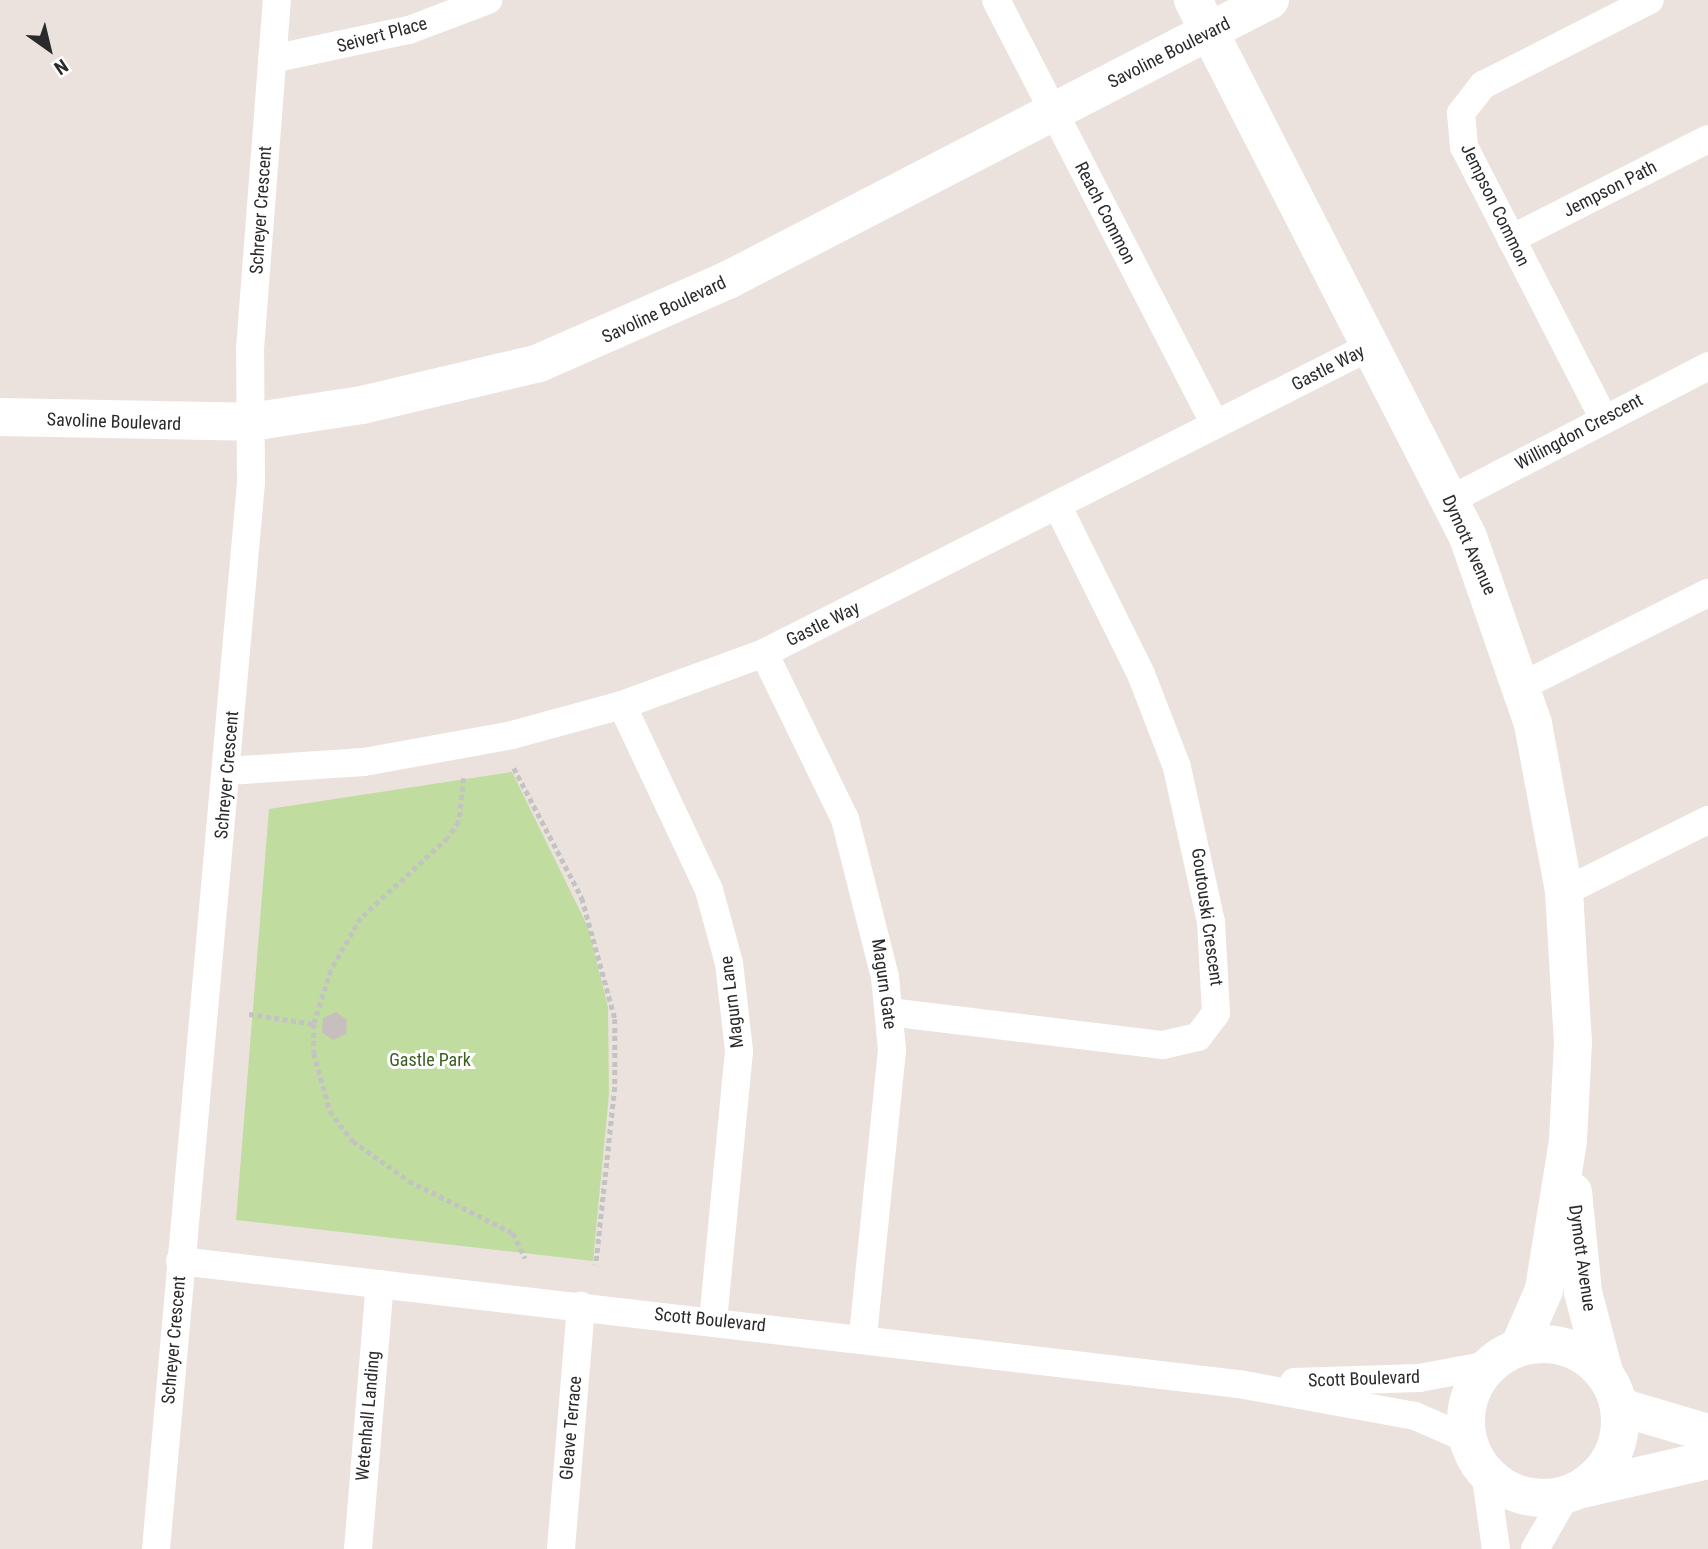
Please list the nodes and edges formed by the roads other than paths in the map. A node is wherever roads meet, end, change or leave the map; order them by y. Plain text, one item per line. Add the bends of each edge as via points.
1 (277, 0) edge
2 (488, 0) edge
3 (996, 0) edge
4 (1270, 0) edge
5 (1650, 0) edge
6 (1201, 16) edge
7 (272, 59) junction
8 (1053, 112) junction
9 (1708, 139) edge
10 (1511, 239) junction
11 (1373, 345) junction
12 (1708, 366) edge
13 (0, 417) edge
14 (1604, 419) junction
15 (251, 422) junction
16 (1215, 425) junction
17 (1450, 500) junction
18 (1058, 507) junction
19 (1708, 593) edge
20 (764, 653) junction
21 (1522, 686) junction
22 (622, 705) junction
23 (228, 771) junction
24 (1708, 820) edge
25 (1564, 892) junction
26 (889, 1012) junction
27 (1568, 1141) junction
28 (180, 1261) junction
29 (380, 1284) junction
30 (581, 1306) junction
31 (713, 1321) junction
32 (863, 1337) junction
33 (1504, 1356) junction
34 (1604, 1372) junction
35 (1239, 1384) junction
36 (1620, 1407) junction
37 (1708, 1433) edge
38 (1476, 1455) junction
39 (1708, 1460) edge
40 (1571, 1493) junction
41 (156, 1549) edge
42 (358, 1549) edge
43 (561, 1549) edge
44 (1496, 1549) edge
45 (1535, 1549) edge

1 - 7 street, Schreyer Crescent
2 - 7 street, Seivert Place via 409,30
3 - 8 street, Reach Common
4 - 6 street, Savoline Boulevard
5 - 10 street, Jempson Common via 1468,98 1461,113 1464,147
6 - 8 street, Savoline Boulevard
6 - 11 street, Dymott Avenue
7 - 15 street, Schreyer Crescent via 250,349
8 - 15 street, Savoline Boulevard via 591,344 462,384
8 - 16 street, Reach Common
9 - 10 street, Jempson Path
10 - 14 street, Jempson Common
11 - 16 street, Gastle Way
11 - 17 street, Dymott Avenue
12 - 14 street, Willingdon Crescent
13 - 15 street, Savoline Boulevard
14 - 17 street, Willingdon Crescent
15 - 23 street, Schreyer Crescent
16 - 18 street, Gastle Way
17 - 21 street, Dymott Avenue
18 - 20 street, Gastle Way
18 - 26 street, Goutouski Crescent via 1141,674 1177,766 1211,922 1216,1013 1198,1037 1163,1045
19 - 21 street
20 - 22 street, Gastle Way
20 - 26 street, Magurn Gate via 845,819 875,922
21 - 25 street, Dymott Avenue
22 - 23 street, Gastle Way via 450,748
22 - 31 street, Magurn Lane via 709,890 729,963 739,1051
23 - 28 street, Schreyer Crescent
24 - 25 street
25 - 27 street, Dymott Avenue via 1572,998
26 - 32 street, Magurn Gate via 892,1049
27 - 33 street, Dymott Avenue via 1544,1290
27 - 34 street, Dymott Avenue via 1583,1292
28 - 29 street, Scott Boulevard
28 - 41 street, Schreyer Crescent
29 - 30 street, Scott Boulevard
29 - 42 street, Wetenhall Landing
30 - 31 street, Scott Boulevard
30 - 43 street, Gleave Terrace
31 - 32 street, Scott Boulevard
32 - 35 street, Scott Boulevard
33 - 34 street via 1566,1346
33 - 35 street, Scott Boulevard via 1419,1378
33 - 38 street via 1469,1399
34 - 36 street
35 - 38 street, Scott Boulevard via 1415,1416
36 - 37 street
36 - 40 street via 1612,1456
38 - 40 street via 1522,1495
38 - 44 street
39 - 40 street
40 - 45 street

